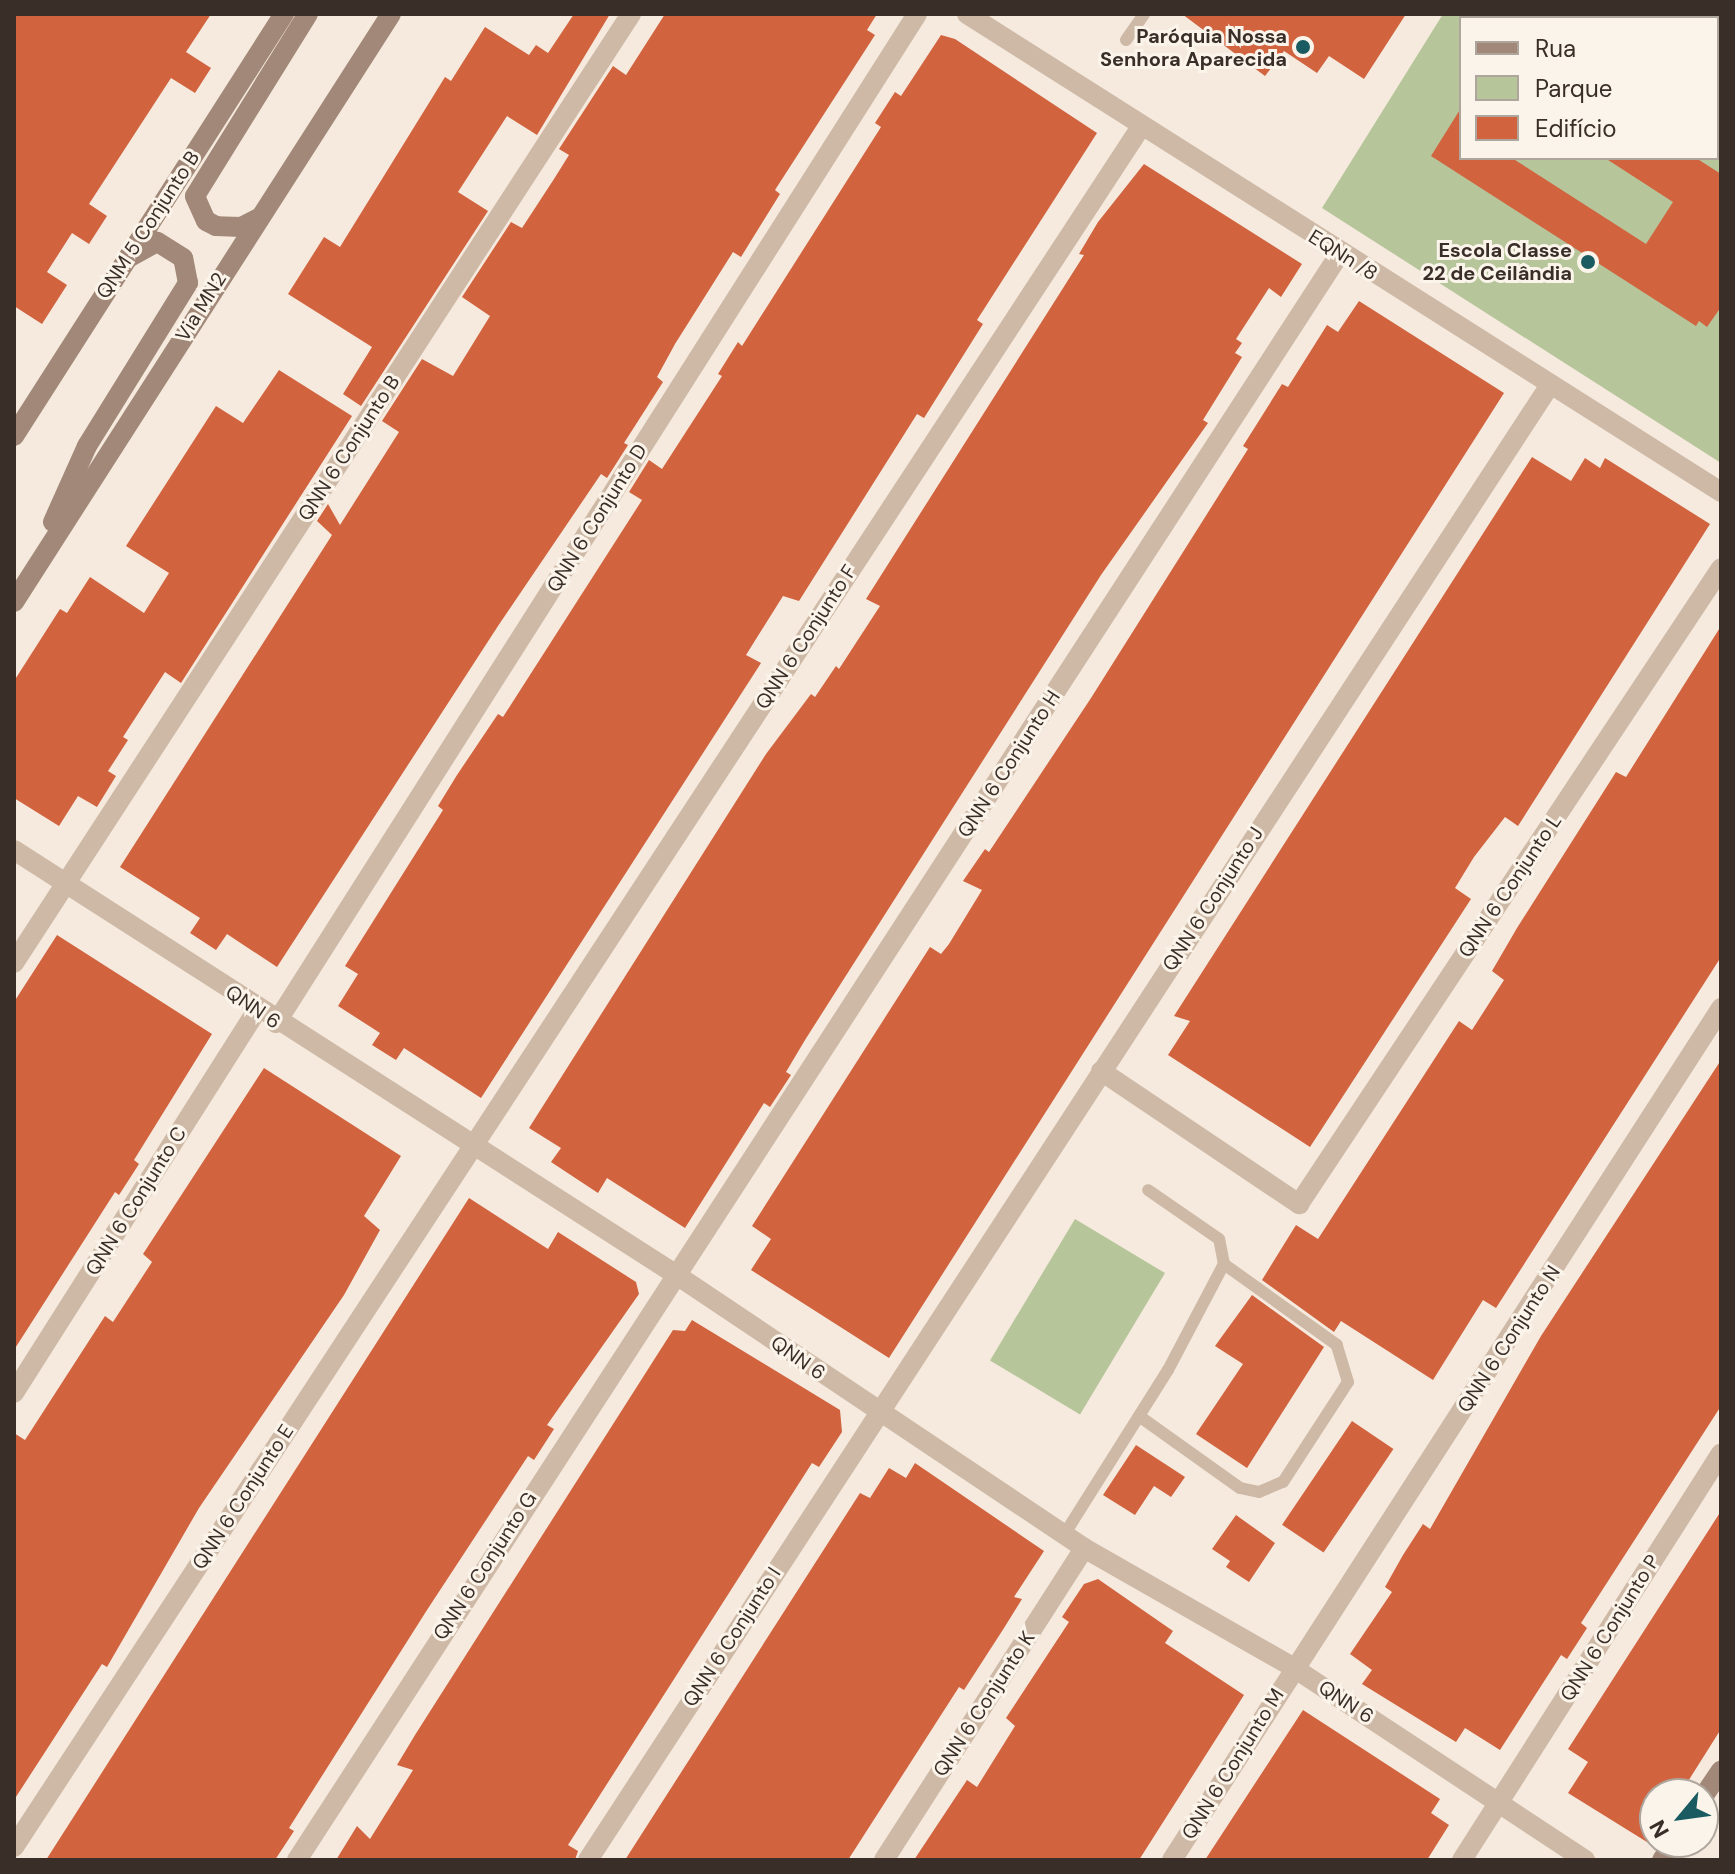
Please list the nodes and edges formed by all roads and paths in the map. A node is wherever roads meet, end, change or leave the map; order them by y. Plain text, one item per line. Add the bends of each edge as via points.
1 (284, 14) edge
2 (308, 14) edge
3 (391, 14) edge
4 (631, 14) edge
5 (917, 14) edge
6 (967, 14) edge
7 (1144, 14) edge
8 (1126, 40) dead end
9 (1140, 128) junction
10 (257, 219) junction
11 (1340, 253) junction
12 (124, 263) junction
13 (1550, 385) junction
14 (14, 436) edge
15 (1721, 492) edge
16 (1721, 568) edge
17 (27, 581) junction
18 (14, 602) edge
19 (14, 850) edge
20 (67, 882) junction
21 (14, 963) edge
22 (1721, 1008) edge
23 (258, 1009) junction
24 (276, 1023) junction
25 (1101, 1071) junction
26 (472, 1147) junction
27 (1148, 1190) dead end
28 (1224, 1264) junction
29 (678, 1276) junction
30 (14, 1393) edge
31 (877, 1413) junction
32 (1139, 1416) junction
33 (1721, 1453) edge
34 (1064, 1535) junction
35 (1084, 1548) junction
36 (1294, 1668) junction
37 (1499, 1803) junction
38 (14, 1847) edge
39 (297, 1860) edge
40 (588, 1860) edge
41 (884, 1860) edge
42 (1172, 1860) edge
43 (1462, 1860) edge
44 (1585, 1860) edge

1 - 12 main road, QNM 5 Conjunto B
2 - 10 main road via 195,196 206,221 216,226 241,227
3 - 10 main road, Via MN2
4 - 20 street, QNN 6 Conjunto B
5 - 24 street, QNN 6 Conjunto D
6 - 9 street, EQNn /8
7 - 8 lane
9 - 11 street, EQNn /8
9 - 26 street, QNN 6 Conjunto F
10 - 17 main road, Via MN2
11 - 13 street, EQNn /8
11 - 29 street, QNN 6 Conjunto H
12 - 14 main road, QNM 5 Conjunto B
12 - 17 main road via 157,242 183,258 188,283 87,446
13 - 15 street, EQNn /8
13 - 25 street, QNN 6 Conjunto J
16 - 25 street, QNN 6 Conjunto L via 1299,1204
17 - 18 main road, Via MN2
19 - 20 street, QNN 6
20 - 21 street, QNN 6 Conjunto B
20 - 23 street, QNN 6
22 - 36 street, QNN 6 Conjunto N
23 - 24 street, QNN 6
23 - 30 street, QNN 6 Conjunto C
24 - 26 street, QNN 6
25 - 31 street, QNN 6 Conjunto J
26 - 29 street, QNN 6
26 - 38 street, QNN 6 Conjunto E
27 - 28 lane via 1219,1239
28 - 32 lane
28 - 32 lane via 1337,1345 1348,1382 1283,1482 1259,1492 1240,1488
29 - 31 street, QNN 6
29 - 39 street, QNN 6 Conjunto G via 505,1533
31 - 34 street, QNN 6
31 - 40 street, QNN 6 Conjunto I
32 - 34 lane
33 - 37 street, QNN 6 Conjunto P
34 - 35 street, QNN 6
35 - 36 street, QNN 6
35 - 41 street, QNN 6 Conjunto K
36 - 37 street, QNN 6
36 - 42 street, QNN 6 Conjunto M
37 - 43 street, QNN 6 Conjunto P
37 - 44 street, QNN 6

